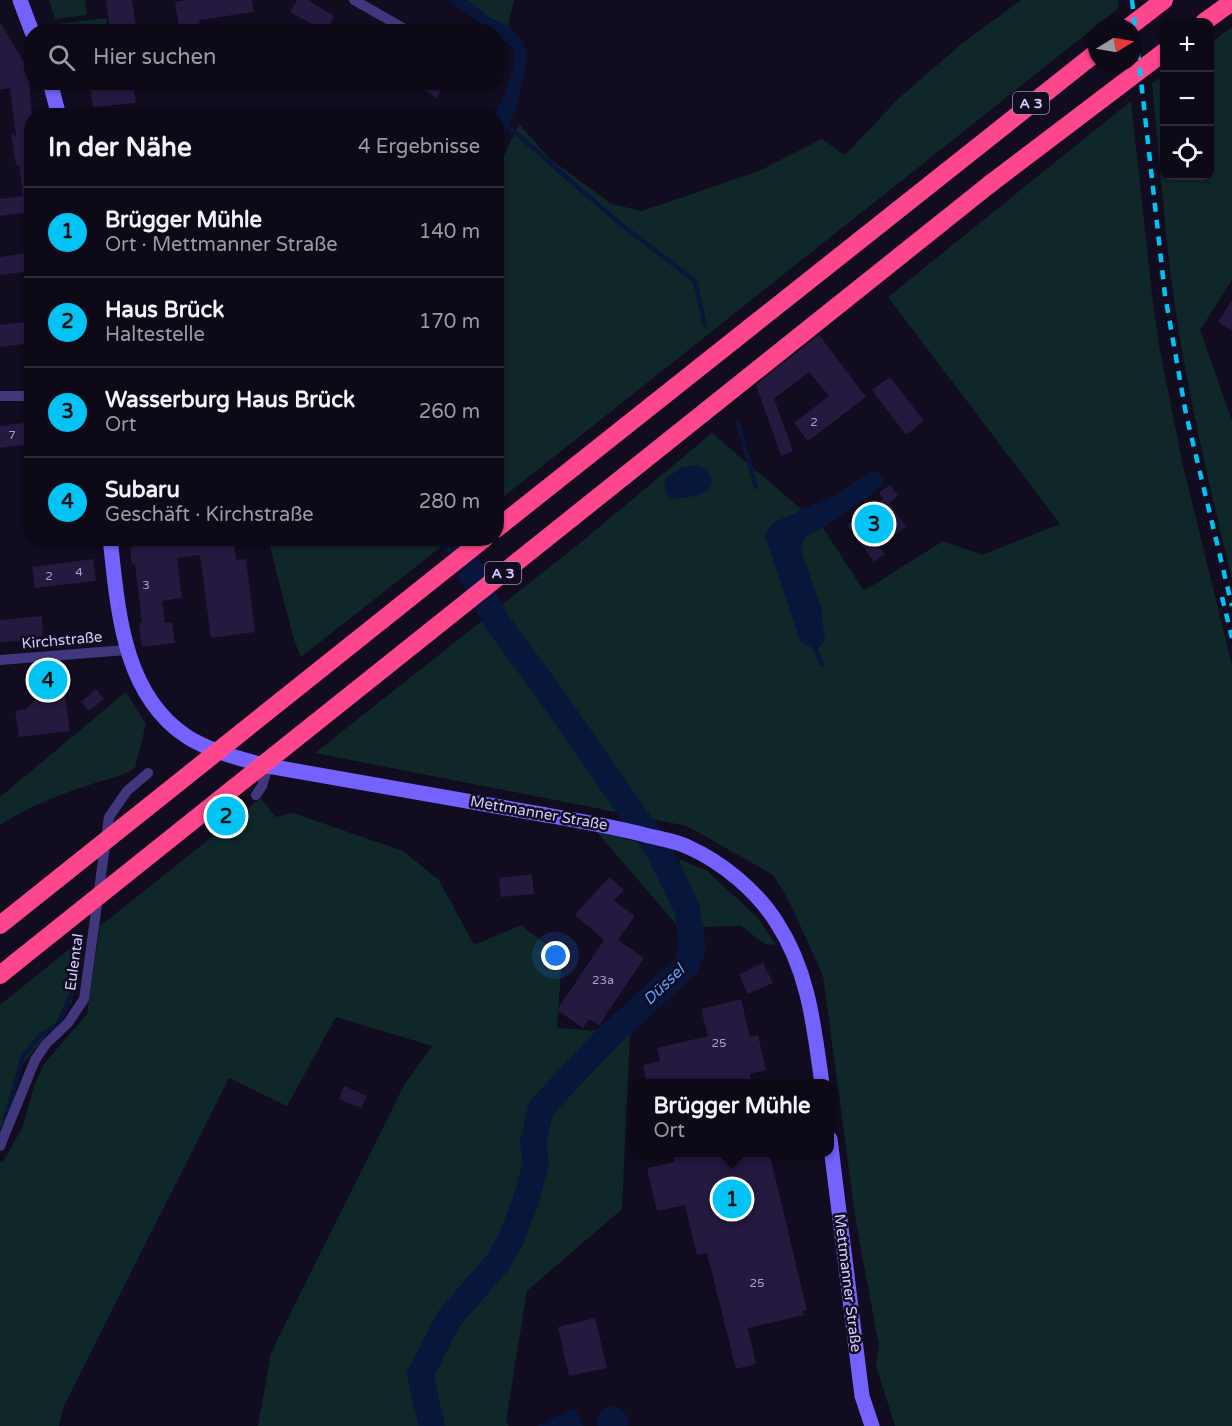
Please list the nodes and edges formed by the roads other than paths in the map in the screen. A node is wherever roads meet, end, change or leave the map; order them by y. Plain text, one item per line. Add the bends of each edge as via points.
1 (20, 0) edge
2 (354, 0) edge
3 (1164, 0) edge
4 (1232, 2) edge
5 (1141, 18) edge
6 (1210, 18) edge
7 (29, 24) edge
8 (396, 24) edge
9 (1160, 55) edge
10 (1088, 59) edge
11 (52, 90) edge
12 (57, 108) edge
13 (0, 396) edge
14 (24, 396) edge
15 (504, 523) edge
16 (111, 546) edge
17 (474, 546) edge
18 (126, 650) junction
19 (0, 660) edge
20 (268, 766) junction
21 (147, 773) dead end
22 (256, 795) dead end
23 (0, 925) edge
24 (0, 975) edge
25 (821, 1079) edge
26 (0, 1146) edge
27 (832, 1157) edge
28 (872, 1426) edge

1 - 7 main road
2 - 8 street
3 - 5 highway
4 - 6 highway
9 - 24 highway, A 3, bridge via 990,184
10 - 15 highway, A 3
11 - 12 main road
13 - 14 street
16 - 18 main road, Mettmanner Straße
17 - 23 highway, A 3, bridge
18 - 19 street, Kirchstraße
18 - 20 main road, Mettmanner Straße via 136,677 169,722 189,738 241,760
20 - 22 street
20 - 25 main road, Mettmanner Straße via 620,828 688,847 751,891 776,921 796,955 811,1006
21 - 26 street, Eulental via 127,791 109,817 84,999 35,1060
27 - 28 main road, Mettmanner Straße via 862,1396

